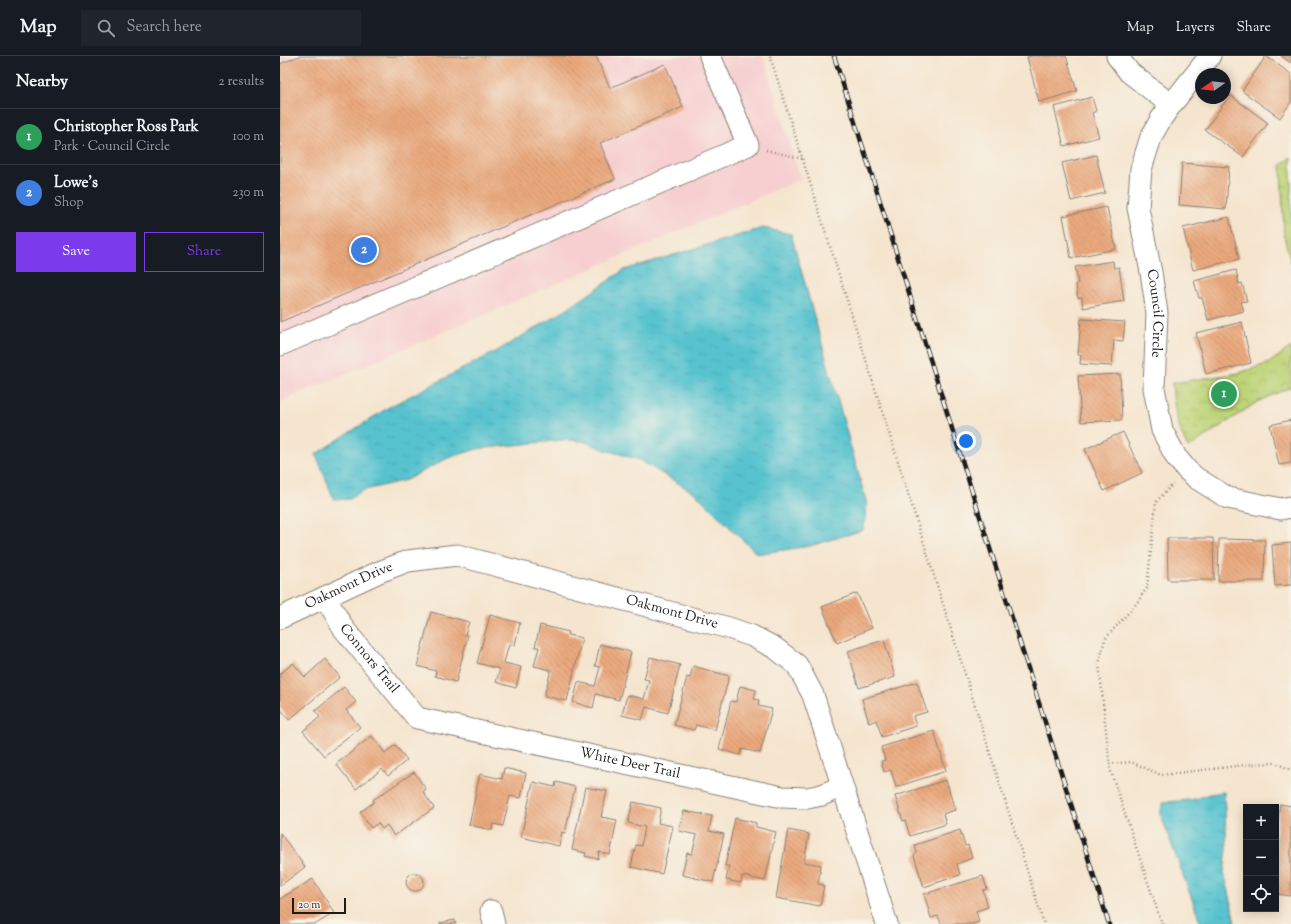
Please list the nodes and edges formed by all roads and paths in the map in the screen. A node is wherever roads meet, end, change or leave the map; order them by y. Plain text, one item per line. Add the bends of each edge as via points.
1 (710, 56) edge
2 (770, 56) edge
3 (1117, 56) edge
4 (1210, 56) edge
5 (1170, 105) junction
6 (748, 145) junction
7 (803, 159) junction
8 (280, 345) edge
9 (1187, 470) junction
10 (1291, 507) edge
11 (325, 597) junction
12 (280, 618) edge
13 (417, 718) joint
14 (1110, 764) junction
15 (1291, 770) edge
16 (842, 786) junction
17 (887, 924) edge
18 (1044, 924) edge
19 (1162, 924) edge

1 - 6 street
2 - 7 path
3 - 5 street via 1129,72
4 - 5 street, Council Circle
5 - 9 street, Council Circle via 1149,144 1141,169 1138,208 1157,313 1154,388 1162,430 1176,457
6 - 7 path
6 - 8 street
7 - 18 path
9 - 10 street, Council Circle via 1228,498 1281,509
9 - 14 path via 1156,502 1147,588 1105,639 1099,663
11 - 12 street, Oakmont Drive
11 - 13 street, Connors Trail via 344,629
11 - 16 street, Oakmont Drive via 408,561 457,555 752,636 775,648 797,665 813,694
13 - 16 street, White Deer Trail via 782,797 807,798 822,795
14 - 15 path via 1131,762 1162,775 1275,763
14 - 19 path
16 - 17 street, Oakmont Drive

